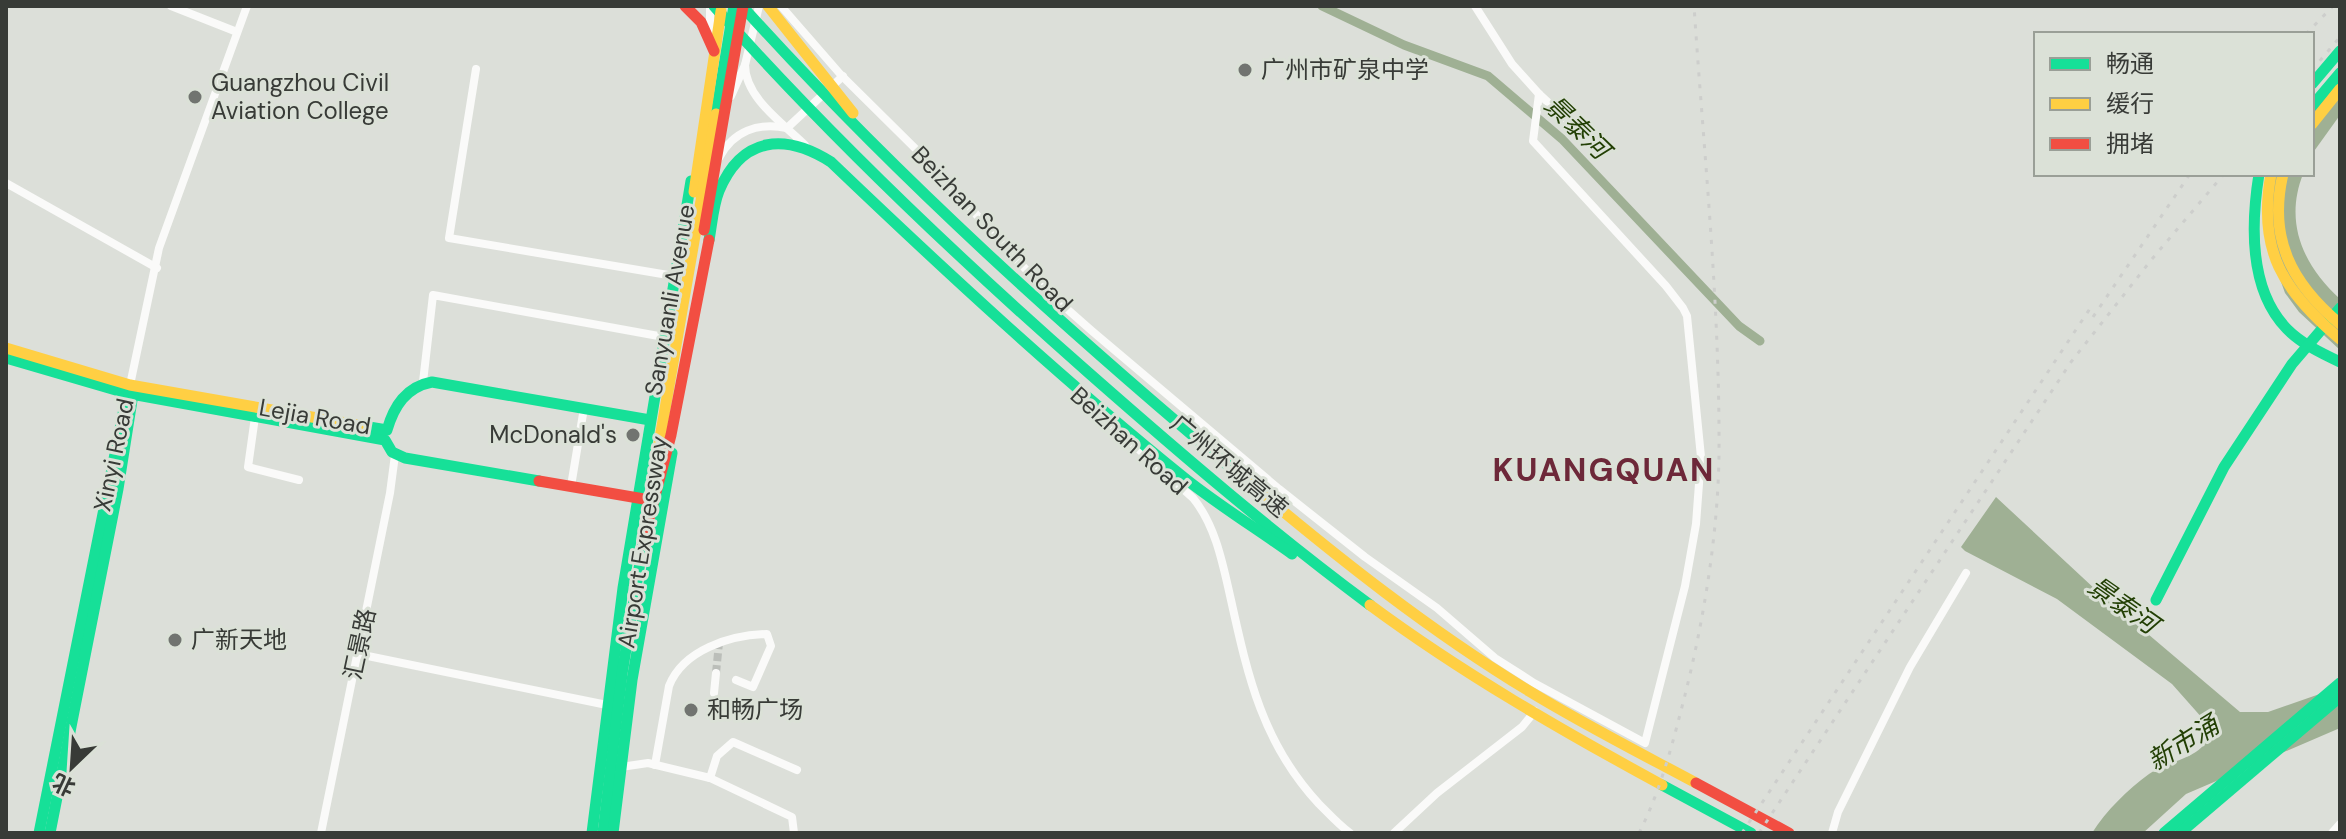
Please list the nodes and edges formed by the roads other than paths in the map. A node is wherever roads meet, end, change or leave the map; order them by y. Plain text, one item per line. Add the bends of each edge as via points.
1 (171, 6) edge
2 (247, 6) edge
3 (685, 6) edge
4 (712, 6) edge
5 (722, 6) edge
6 (734, 6) edge
7 (743, 6) edge
8 (759, 6) edge
9 (768, 6) edge
10 (781, 6) edge
11 (1475, 6) edge
12 (237, 32) junction
13 (714, 51) junction
14 (2340, 51) edge
15 (745, 65) junction
16 (476, 69) dead end
17 (2340, 73) edge
18 (843, 76) junction
19 (2314, 82) edge
20 (2340, 89) edge
21 (1539, 94) junction
22 (2314, 104) edge
23 (725, 107) junction
24 (2314, 122) edge
25 (1575, 127) dead end
26 (787, 128) junction
27 (714, 170) junction
28 (2259, 176) edge
29 (2271, 176) edge
30 (2283, 176) edge
31 (6, 183) edge
32 (935, 206) junction
33 (691, 253) junction
34 (157, 268) junction
35 (674, 276) junction
36 (2340, 308) edge
37 (2340, 324) edge
38 (664, 337) junction
39 (2340, 339) edge
40 (2308, 343) junction
41 (6, 348) edge
42 (6, 358) edge
43 (2340, 362) edge
44 (423, 382) junction
45 (130, 390) junction
46 (584, 408) junction
47 (255, 417) junction
48 (650, 420) junction
49 (386, 435) junction
50 (395, 455) junction
51 (299, 480) dead end
52 (571, 486) junction
53 (638, 498) junction
54 (664, 502) junction
55 (639, 532) junction
56 (659, 534) junction
57 (1966, 573) dead end
58 (2156, 600) dead end
59 (1394, 622) junction
60 (358, 654) junction
61 (716, 673) tunnel mouth
62 (736, 680) dead end
63 (2340, 683) edge
64 (1550, 692) junction
65 (714, 693) dead end
66 (2340, 697) edge
67 (607, 705) junction
68 (655, 765) junction
69 (621, 767) junction
70 (797, 770) dead end
71 (710, 778) junction
72 (2340, 824) edge
73 (39, 833) edge
74 (50, 833) edge
75 (321, 833) edge
76 (592, 833) edge
77 (603, 833) edge
78 (613, 833) edge
79 (794, 833) edge
80 (1350, 833) edge
81 (1394, 833) edge
82 (1751, 833) edge
83 (1789, 833) edge
84 (1832, 833) edge
85 (2164, 833) edge
86 (2180, 833) edge
87 (2332, 833) edge

1 - 12 street
2 - 12 street
3 - 13 main road via 701,22
4 - 13 street via 708,23
4 - 59 main road, 广州环城高速 via 831,135 961,260 1210,478
5 - 13 main road, Sanyuanli Avenue
5 - 33 main road via 695,177
6 - 33 main road
7 - 23 main road, Sanyuanli Avenue
7 - 32 main road, 广州环城高速
8 - 15 street
9 - 32 main road
10 - 18 street, Beizhan South Road
11 - 21 street via 1503,53
12 - 34 street via 159,248
13 - 35 main road, Sanyuanli Avenue
14 - 19 main road
15 - 23 street
15 - 26 street, Beizhan Road via 751,87
16 - 35 street via 449,238
17 - 22 main road
18 - 26 street
18 - 64 street, Beizhan South Road via 1081,321 1331,530 1495,658
20 - 24 main road
21 - 25 street
21 - 64 street, Beizhan South Road via 1533,141 1666,286 1687,316 1701,457 1685,586 1645,743
23 - 27 main road, Sanyuanli Avenue
26 - 27 street via 743,131 725,148
26 - 80 street, Beizhan Road via 957,290 1203,510 1266,725 1301,783
27 - 54 main road, Sanyuanli Avenue
28 - 40 main road via 2254,233 2264,290 2283,324
29 - 39 main road via 2266,221 2276,263 2297,299
30 - 37 main road via 2278,214 2287,260 2309,295
31 - 34 street
32 - 83 main road, 广州环城高速 via 1176,422 1380,587 1544,700
33 - 55 main road, Airport Expressway
34 - 45 street
35 - 38 main road, Sanyuanli Avenue
36 - 40 main road
38 - 44 street via 433,295
38 - 48 main road, Sanyuanli Avenue
40 - 43 main road
40 - 58 main road via 2224,467
41 - 45 main road, Lejia Road
42 - 45 main road, Lejia Road
44 - 46 main road
44 - 49 main road, Lejia Road via 401,399
45 - 47 main road, Lejia Road
45 - 49 main road, Lejia Road
45 - 73 main road, Xinyi Road
45 - 74 main road, Xinyi Road via 118,489
46 - 48 main road
46 - 52 street
47 - 49 main road, Lejia Road
47 - 51 street via 248,467
48 - 53 main road, Sanyuanli Avenue
49 - 50 main road, Lejia Road via 387,447
50 - 52 main road, Lejia Road
50 - 60 street, 汇景路
52 - 53 main road, Lejia Road
53 - 54 main road, Lejia Road
53 - 55 main road, Sanyuanli Avenue
54 - 56 main road, Sanyuanli Avenue
55 - 56 street via 644,524
55 - 59 main road via 671,435 721,186 732,165 749,152 790,144 814,150 838,168 989,311 1189,481
55 - 67 main road, Sanyuanli Avenue
55 - 77 main road, Airport Expressway
56 - 69 main road, Sanyuanli Avenue
57 - 84 street via 1910,667
59 - 82 main road, 广州环城高速 via 1536,715
60 - 67 street
60 - 75 street, 汇景路
61 - 65 street
62 - 68 street via 753,687 771,646 767,634 719,643 683,661 669,686
63 - 85 main road
64 - 81 street via 1522,727
66 - 86 main road
67 - 76 main road, Sanyuanli Avenue
68 - 69 street
68 - 71 street
69 - 78 main road, Sanyuanli Avenue
70 - 71 street via 733,742 717,756
71 - 79 street via 792,817
72 - 87 street

